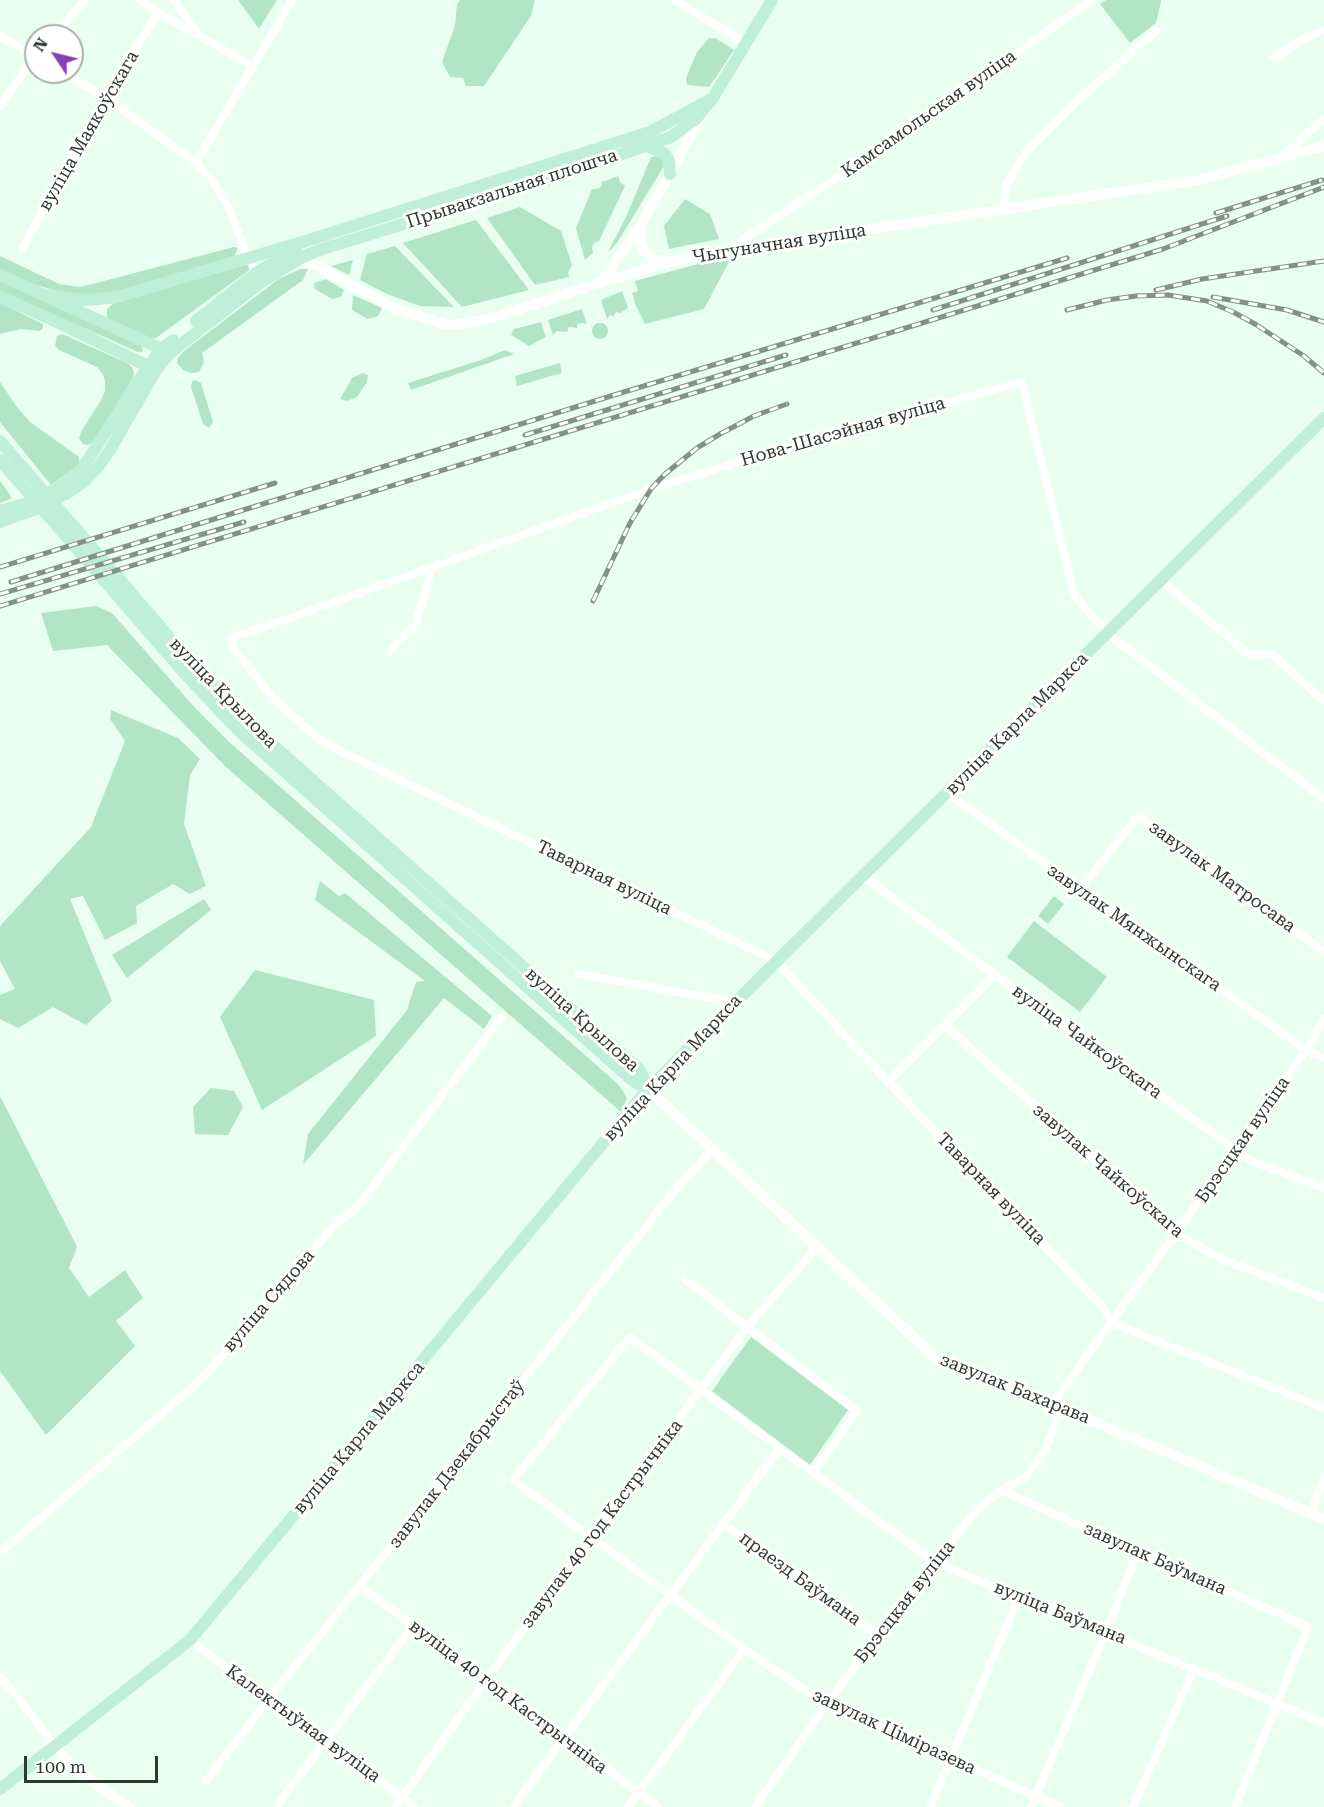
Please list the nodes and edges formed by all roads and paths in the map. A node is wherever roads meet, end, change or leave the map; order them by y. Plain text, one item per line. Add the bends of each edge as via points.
1 (85, 0) edge
2 (140, 0) edge
3 (174, 0) edge
4 (292, 0) edge
5 (674, 0) edge
6 (772, 0) edge
7 (1092, 0) edge
8 (158, 13) junction
9 (64, 24) edge
10 (1324, 30) edge
11 (1156, 31) dead end
12 (0, 36) edge
13 (200, 36) junction
14 (746, 43) junction
15 (24, 49) edge
16 (1273, 58) dead end
17 (253, 66) junction
18 (24, 73) edge
19 (83, 84) edge
20 (105, 97) junction
21 (712, 99) junction
22 (0, 106) edge
23 (1324, 119) edge
24 (647, 146) junction
25 (1324, 146) edge
26 (1278, 159) junction
27 (196, 163) junction
28 (670, 174) junction
29 (1003, 211) junction
30 (642, 224) junction
31 (763, 225) junction
32 (312, 239) junction
33 (771, 244) junction
34 (22, 249) dead end
35 (726, 251) junction
36 (248, 258) junction
37 (299, 259) junction
38 (673, 261) junction
39 (0, 275) edge
40 (258, 277) junction
41 (600, 283) junction
42 (41, 294) junction
43 (0, 297) edge
44 (166, 351) junction
45 (152, 368) junction
46 (1324, 418) edge
47 (0, 441) edge
48 (6, 460) edge
49 (665, 485) joint
50 (0, 511) edge
51 (0, 522) edge
52 (432, 568) junction
53 (1162, 580) junction
54 (1108, 634) junction
55 (390, 652) dead end
56 (1324, 701) edge
57 (947, 793) junction
58 (1324, 799) edge
59 (862, 875) junction
60 (1080, 890) junction
61 (1324, 952) edge
62 (776, 961) junction
63 (577, 975) dead end
64 (995, 975) junction
65 (735, 1002) junction
66 (502, 1017) dead end
67 (1324, 1019) edge
68 (946, 1026) junction
69 (1306, 1050) junction
70 (1324, 1058) edge
71 (888, 1082) junction
72 (648, 1089) junction
73 (712, 1150) junction
74 (1236, 1150) junction
75 (1324, 1188) edge
76 (1177, 1234) junction
77 (816, 1248) junction
78 (686, 1280) dead end
79 (1324, 1298) edge
80 (1112, 1323) junction
81 (747, 1327) junction
82 (630, 1337) joint
83 (701, 1390) junction
84 (1057, 1406) junction
85 (1324, 1408) edge
86 (779, 1449) junction
87 (813, 1473) junction
88 (1324, 1477) edge
89 (1001, 1490) junction
90 (1311, 1513) junction
91 (1324, 1519) edge
92 (722, 1523) junction
93 (592, 1538) junction
94 (1138, 1551) junction
95 (0, 1553) edge
96 (934, 1562) junction
97 (360, 1586) junction
98 (669, 1595) junction
99 (1019, 1597) junction
100 (412, 1626) junction
101 (1106, 1632) junction
102 (878, 1636) junction
103 (190, 1640) junction
104 (744, 1649) junction
105 (1194, 1669) junction
106 (0, 1677) edge
107 (486, 1680) junction
108 (268, 1700) junction
109 (827, 1704) junction
110 (1278, 1704) junction
111 (1324, 1722) edge
112 (564, 1739) junction
113 (326, 1742) junction
114 (55, 1746) junction
115 (949, 1759) junction
116 (206, 1781) dead end
117 (0, 1789) edge
118 (638, 1794) junction
119 (1035, 1796) junction
120 (402, 1797) junction
121 (278, 1804) dead end
122 (129, 1807) edge
123 (395, 1807) edge
124 (416, 1807) edge
125 (513, 1807) edge
126 (628, 1807) edge
127 (658, 1807) edge
128 (755, 1807) edge
129 (930, 1807) edge
130 (1031, 1807) edge
131 (1060, 1807) edge
132 (1133, 1807) edge
133 (1235, 1807) edge

1 - 9 street
2 - 8 street
3 - 13 street
4 - 17 street
5 - 14 street
6 - 14 main road, Прывакзальная плошча
7 - 31 street, Камсамольская вуліца via 882,148
8 - 13 street
8 - 20 street, вуліца Маякоўскага
10 - 16 street
11 - 29 street via 1026,152 1006,186
12 - 15 street
13 - 17 street
14 - 21 main road, Прывакзальная плошча
17 - 27 street
18 - 22 street
19 - 20 street
20 - 27 street
20 - 34 street, вуліца Маякоўскага
21 - 24 main road, Прывакзальная плошча via 686,128
21 - 28 street
21 - 32 main road, Прывакзальная плошча via 650,132
23 - 26 street, Чыгуначная вуліца
24 - 28 main road via 665,154
24 - 37 main road, Прывакзальная плошча
25 - 26 street, Чыгуначная вуліца
26 - 29 street, Чыгуначная вуліца via 1199,180
27 - 36 street via 229,208
28 - 30 street
29 - 33 street, Чыгуначная вуліца
30 - 38 street via 644,252 654,260
30 - 41 street
31 - 33 street via 763,236
31 - 35 street, Камсамольская вуліца
32 - 36 main road
32 - 40 main road
33 - 35 street, Чыгуначная вуліца
35 - 38 street, Чыгуначная вуліца
36 - 40 street
36 - 42 main road via 117,297 85,300
37 - 40 main road, Прывакзальная плошча
37 - 41 street, Чыгуначная вуліца via 396,309 446,325 496,317
38 - 41 street, Чыгуначная вуліца
39 - 42 main road
40 - 44 main road
42 - 44 main road
43 - 45 main road
44 - 45 main road
45 - 50 main road via 82,469 31,502
45 - 51 main road via 110,450 85,481 36,509
46 - 53 main road, вуліца Карла Маркса
47 - 48 main road, вуліца Крылова
48 - 72 main road, вуліца Крылова via 191,671 639,1070
49 - 52 street, Таварная вуліца
49 - 54 street, Нова-Шасэйная вуліца via 1022,382 1074,595
52 - 55 street via 415,627
52 - 62 street, Таварная вуліца via 232,637 234,649 273,698 334,748
53 - 54 main road, вуліца Карла Маркса
53 - 56 street via 1250,655 1272,654
54 - 57 main road, вуліца Карла Маркса
54 - 58 street
57 - 59 main road, вуліца Карла Маркса
57 - 60 street, завулак Мянжынскага
59 - 62 main road, вуліца Карла Маркса
59 - 64 street, вуліца Чайкоўскага
60 - 61 street, завулак Матросава via 1137,816
60 - 69 street, завулак Мянжынскага
62 - 65 main road, вуліца Карла Маркса
62 - 71 street, Таварная вуліца
63 - 65 street
64 - 68 street
64 - 74 street, вуліца Чайкоўскага
65 - 72 main road, вуліца Карла Маркса
66 - 95 street, вуліца Сядова via 355,1210 339,1220 202,1379
67 - 69 street, Брэсцкая вуліца
68 - 71 street
68 - 76 street, завулак Чайкоўскага
69 - 70 street, завулак Мянжынскага
69 - 74 street, Брэсцкая вуліца
71 - 80 street, Таварная вуліца via 1102,1306
72 - 73 street, завулак Бахарава
72 - 103 main road, вуліца Карла Маркса
73 - 77 street, завулак Бахарава
73 - 97 street, завулак Дзекабрыстаў via 677,1188
74 - 75 street, вуліца Чайкоўскага via 1251,1161
74 - 76 street, Брэсцкая вуліца
76 - 79 street, завулак Чайкоўскага via 1221,1259
76 - 80 street, Брэсцкая вуліца
77 - 81 street, завулак 40 год Кастрычніка
77 - 84 street, завулак Бахарава via 938,1360
78 - 81 street
80 - 84 street, Брэсцкая вуліца
80 - 85 street
81 - 83 street, завулак 40 год Кастрычніка
81 - 87 street via 857,1411
82 - 83 street, вуліца Баўмана
82 - 93 street, завулак Ціміразева via 513,1480
83 - 86 street, вуліца Баўмана
83 - 93 street, завулак 40 год Кастрычніка
84 - 89 street, Брэсцкая вуліца via 1044,1452 1023,1479
84 - 90 street, завулак Бахарава
86 - 87 street, вуліца Баўмана
86 - 92 street
87 - 96 street, вуліца Баўмана
88 - 90 street
89 - 94 street, завулак Баўмана
89 - 96 street, Брэсцкая вуліца via 978,1509
90 - 91 street, завулак Бахарава
92 - 98 street
92 - 102 street, праезд Баўмана
93 - 98 street, завулак Ціміразева
93 - 107 street, завулак 40 год Кастрычніка
94 - 101 street
94 - 110 street, завулак Баўмана via 1308,1627
96 - 99 street, вуліца Баўмана
96 - 102 street, Брэсцкая вуліца
97 - 100 street, вуліца 40 год Кастрычніка
97 - 108 street, завулак Дзекабрыстаў
98 - 104 street, завулак Ціміразева
98 - 112 street
99 - 101 street, вуліца Баўмана
99 - 115 street
100 - 107 street, вуліца 40 год Кастрычніка
100 - 113 street
101 - 105 street, вуліца Баўмана
101 - 119 street
102 - 109 street, Брэсцкая вуліца
103 - 108 street, Калектыўная вуліца
103 - 114 main road, вуліца Карла Маркса
104 - 109 street, завулак Ціміразева
104 - 118 street
105 - 110 street, вуліца Баўмана
105 - 132 street
106 - 114 street
107 - 112 street, вуліца 40 год Кастрычніка
107 - 120 street, завулак 40 год Кастрычніка
108 - 113 street, Калектыўная вуліца
108 - 116 street, завулак Дзекабрыстаў
109 - 115 street, завулак Ціміразева
109 - 128 street, Брэсцкая вуліца
110 - 111 street, вуліца Баўмана
110 - 133 street
112 - 118 street, вуліца 40 год Кастрычніка
112 - 125 street
113 - 120 street, Калектыўная вуліца
113 - 121 street
114 - 117 main road, вуліца Карла Маркса
114 - 122 street via 76,1770
115 - 119 street, завулак Ціміразева
115 - 129 street
118 - 126 street
118 - 127 street, вуліца 40 год Кастрычніка
119 - 130 street
119 - 131 street, завулак Ціміразева
120 - 123 street, завулак 40 год Кастрычніка
120 - 124 street, Калектыўная вуліца

